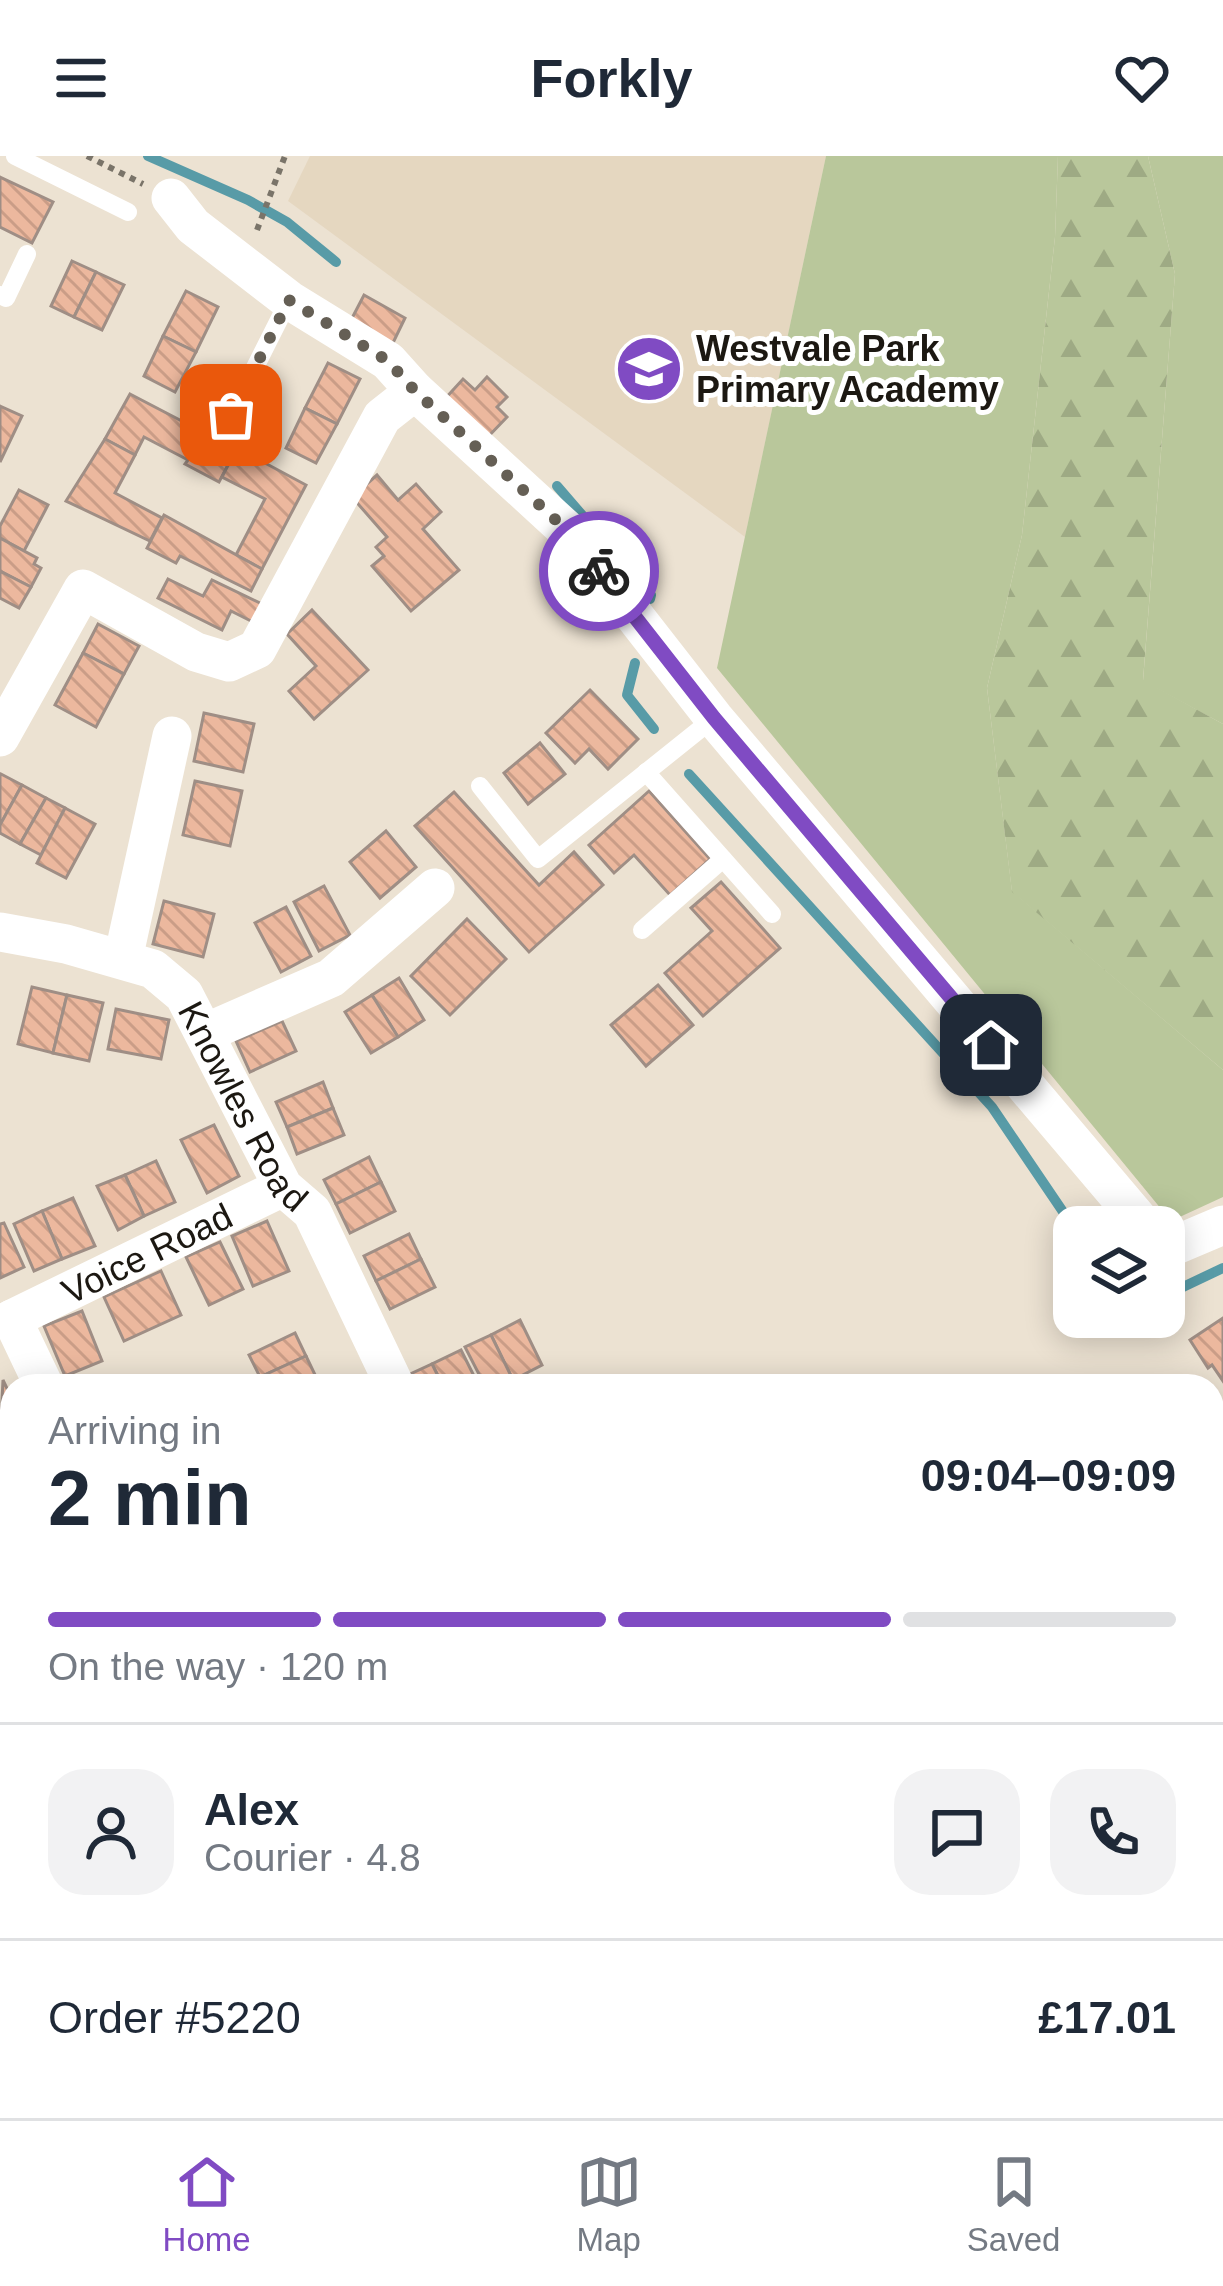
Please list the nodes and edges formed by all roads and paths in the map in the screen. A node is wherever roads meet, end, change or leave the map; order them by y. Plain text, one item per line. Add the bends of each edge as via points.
1 (15, 156) edge
2 (87, 156) edge
3 (285, 156) edge
4 (171, 198) joint
5 (128, 212) dead end
6 (260, 224) dead end
7 (27, 254) dead end
8 (0, 295) edge
9 (289, 300) junction
10 (415, 391) junction
11 (231, 415) dead end
12 (714, 718) junction
13 (0, 736) edge
14 (172, 736) dead end
15 (646, 772) junction
16 (480, 786) dead end
17 (723, 859) junction
18 (435, 888) dead end
19 (772, 914) dead end
20 (642, 930) dead end
21 (0, 932) edge
22 (123, 959) junction
23 (205, 1033) junction
24 (283, 1187) junction
25 (1127, 1206) edge
26 (1223, 1226) edge
27 (1185, 1241) edge
28 (6, 1317) edge
29 (37, 1374) edge
30 (389, 1374) edge

1 - 5 lane
2 - 4 path
3 - 6 path
4 - 9 street via 193,226
7 - 8 lane via 6,298
9 - 10 street via 388,361
9 - 11 lane
10 - 12 street via 569,532
10 - 13 street via 382,417 256,649 229,662 196,652 83,589
12 - 15 lane
12 - 25 street
14 - 22 street
15 - 16 lane via 538,859
15 - 17 lane
17 - 19 lane
17 - 20 lane
18 - 23 street via 331,978
21 - 22 street, Knowles Road
22 - 23 street, Knowles Road via 153,969 184,995
23 - 24 street, Knowles Road
24 - 28 street, Voice Road
24 - 30 street, Knowles Road via 312,1212
26 - 27 street
28 - 29 street

